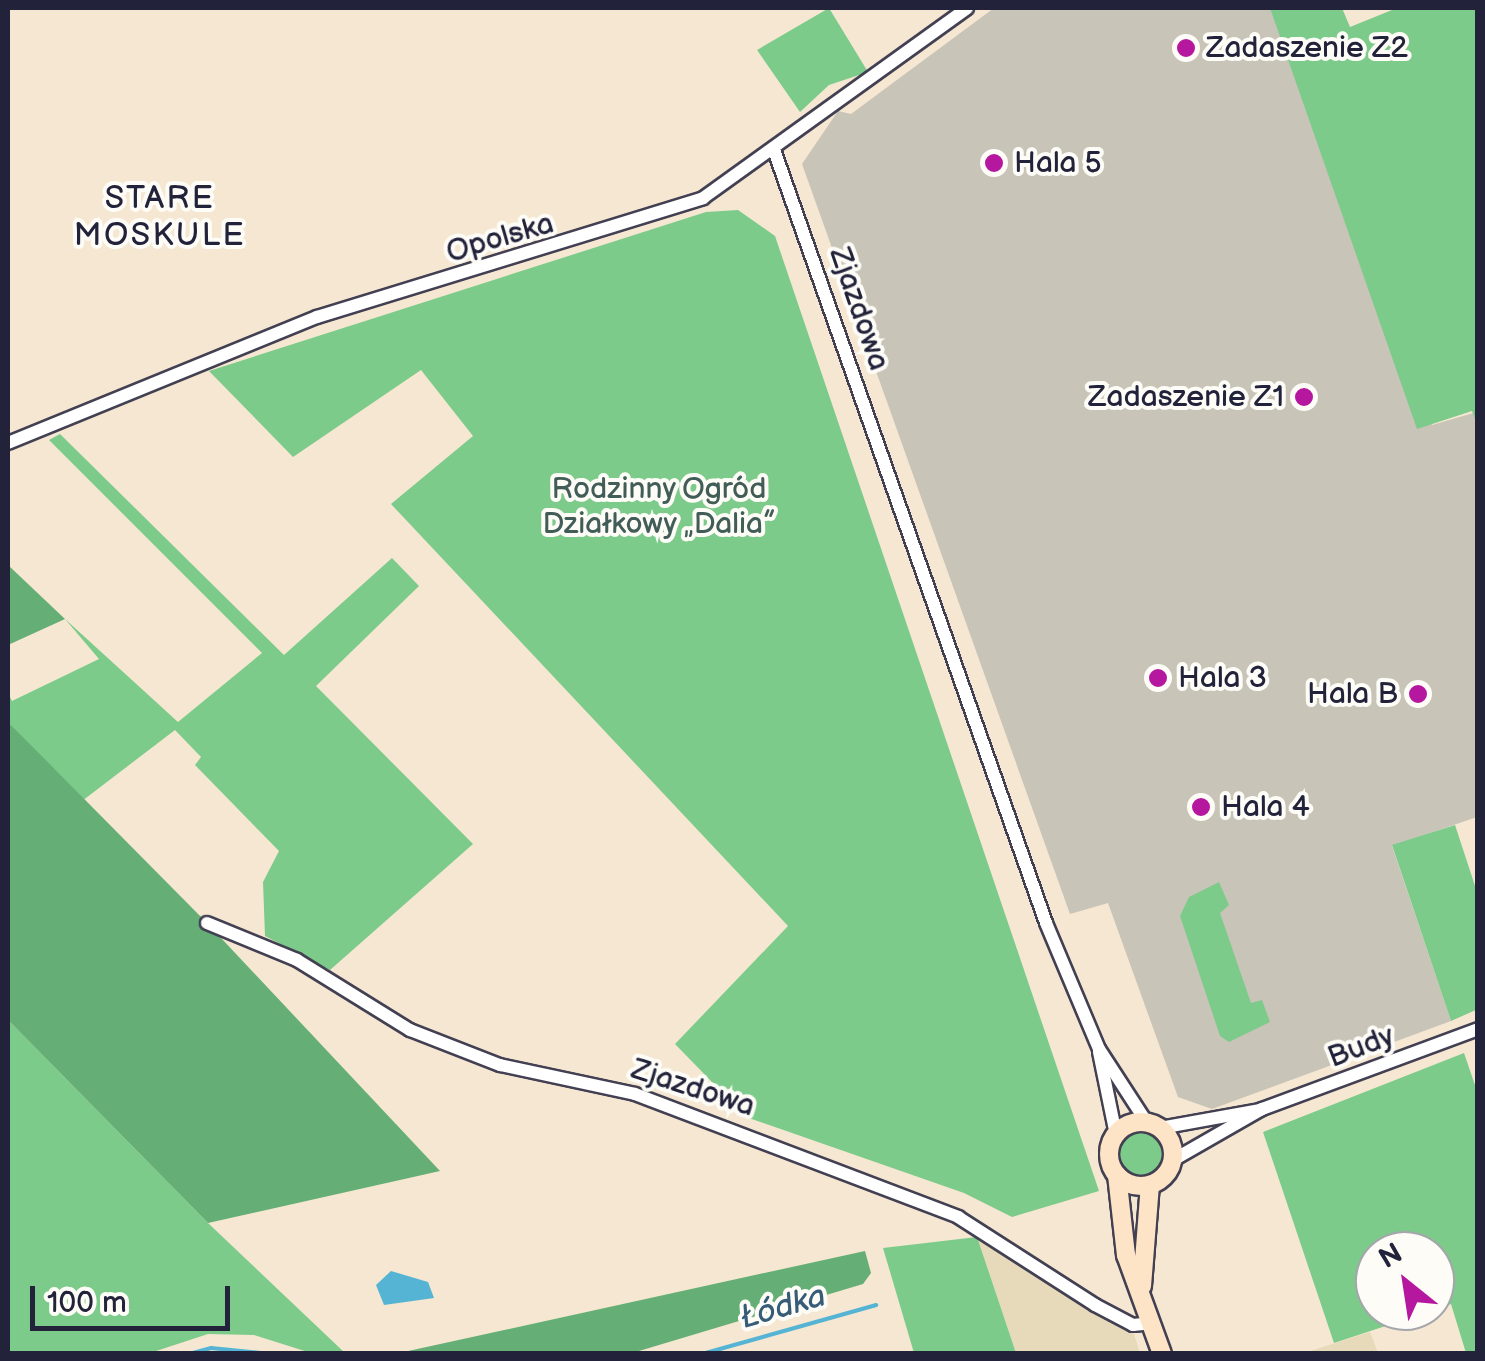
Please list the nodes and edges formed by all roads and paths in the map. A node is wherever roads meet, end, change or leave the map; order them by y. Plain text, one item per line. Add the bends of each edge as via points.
1 (967, 8) edge
2 (774, 150) junction
3 (8, 443) edge
4 (207, 923) dead end
5 (1478, 1029) edge
6 (1099, 1050) junction
7 (1262, 1109) junction
8 (1154, 1126) junction
9 (1116, 1135) junction
10 (1172, 1160) junction
11 (1117, 1174) junction
12 (1150, 1184) junction
13 (1142, 1286) junction
14 (1153, 1323) junction
15 (1162, 1354) edge

1 - 2 street, Opolska
2 - 3 street, Opolska via 703,198 317,317
2 - 6 street, Zjazdowa via 1032,884
4 - 14 street, Zjazdowa via 298,960 428,1038 500,1066 650,1099 958,1218 1107,1312 1133,1325
5 - 7 street, Budy
6 - 8 street, Zjazdowa
6 - 9 street, Zjazdowa
7 - 8 street, Budy
7 - 10 street, Budy
8 - 9 street
8 - 10 street
9 - 11 street via 1110,1155
10 - 12 street
11 - 12 street
11 - 13 street via 1126,1255
12 - 13 street
13 - 14 street
14 - 15 street

